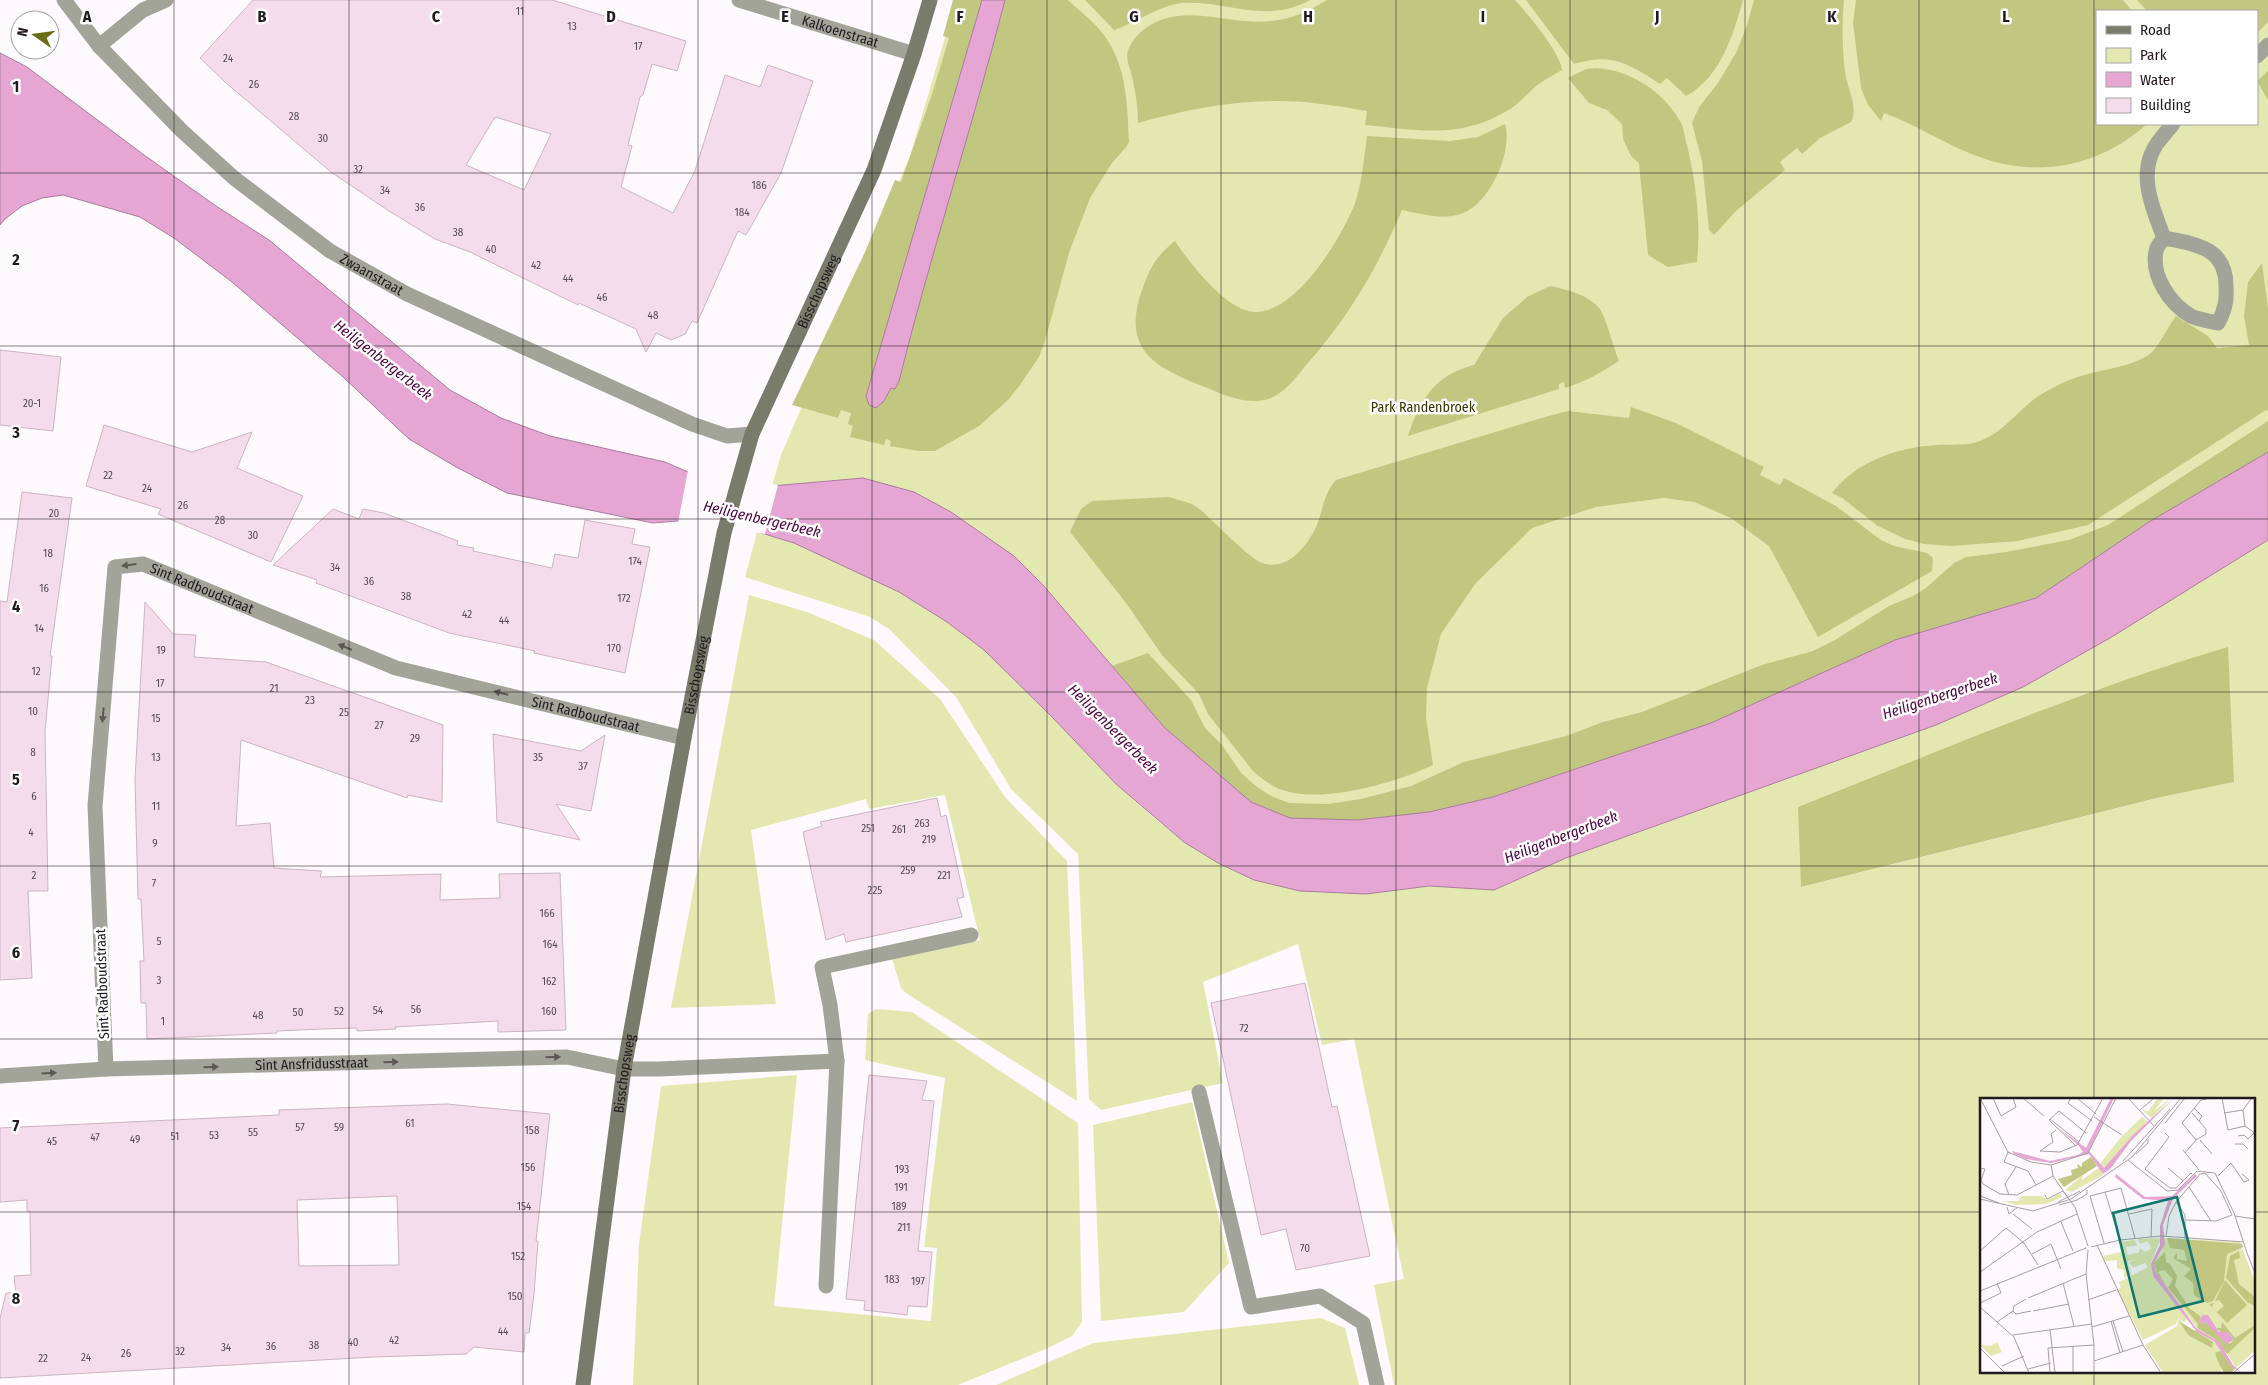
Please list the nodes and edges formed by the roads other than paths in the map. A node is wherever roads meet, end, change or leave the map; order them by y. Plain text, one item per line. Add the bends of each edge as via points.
1 (64, 0) edge
2 (166, 0) edge
3 (739, 0) edge
4 (930, 0) edge
5 (2268, 45) edge
6 (99, 46) junction
7 (914, 54) junction
8 (2258, 55) edge
9 (2172, 125) edge
10 (2164, 238) junction
11 (752, 434) junction
12 (684, 738) junction
13 (971, 935) dead end
14 (837, 1061) junction
15 (624, 1069) junction
16 (106, 1070) junction
17 (0, 1076) edge
18 (1199, 1092) dead end
19 (826, 1286) dead end
20 (583, 1385) edge
21 (1377, 1385) edge

1 - 6 street, Zwaanstraat
2 - 6 street via 143,10
3 - 7 street, Kalkoenstraat
4 - 7 street, Bisschopsweg
5 - 8 street
6 - 11 street, Zwaanstraat via 182,131 234,178 359,268 407,294 692,424 727,436
7 - 11 street, Bisschopsweg via 874,170
9 - 10 street via 2155,146 2148,166 2147,193
10 - 10 street via 2156,249 2155,265 2174,304 2192,317 2218,323 2227,301 2226,273 2217,255 2196,244
11 - 12 street, Bisschopsweg via 724,533
12 - 15 street, Bisschopsweg
12 -> 16 street, Sint Radboudstraat via 396,668 143,564 115,567 95,806
13 - 14 street via 822,967
14 - 15 street, Sint Ansfridusstraat
14 - 19 street
16 -> 15 street, Sint Ansfridusstraat via 567,1057
15 - 20 street, Bisschopsweg
17 -> 16 street, Sint Ansfridusstraat
18 - 21 street via 1251,1307 1320,1296 1363,1323

